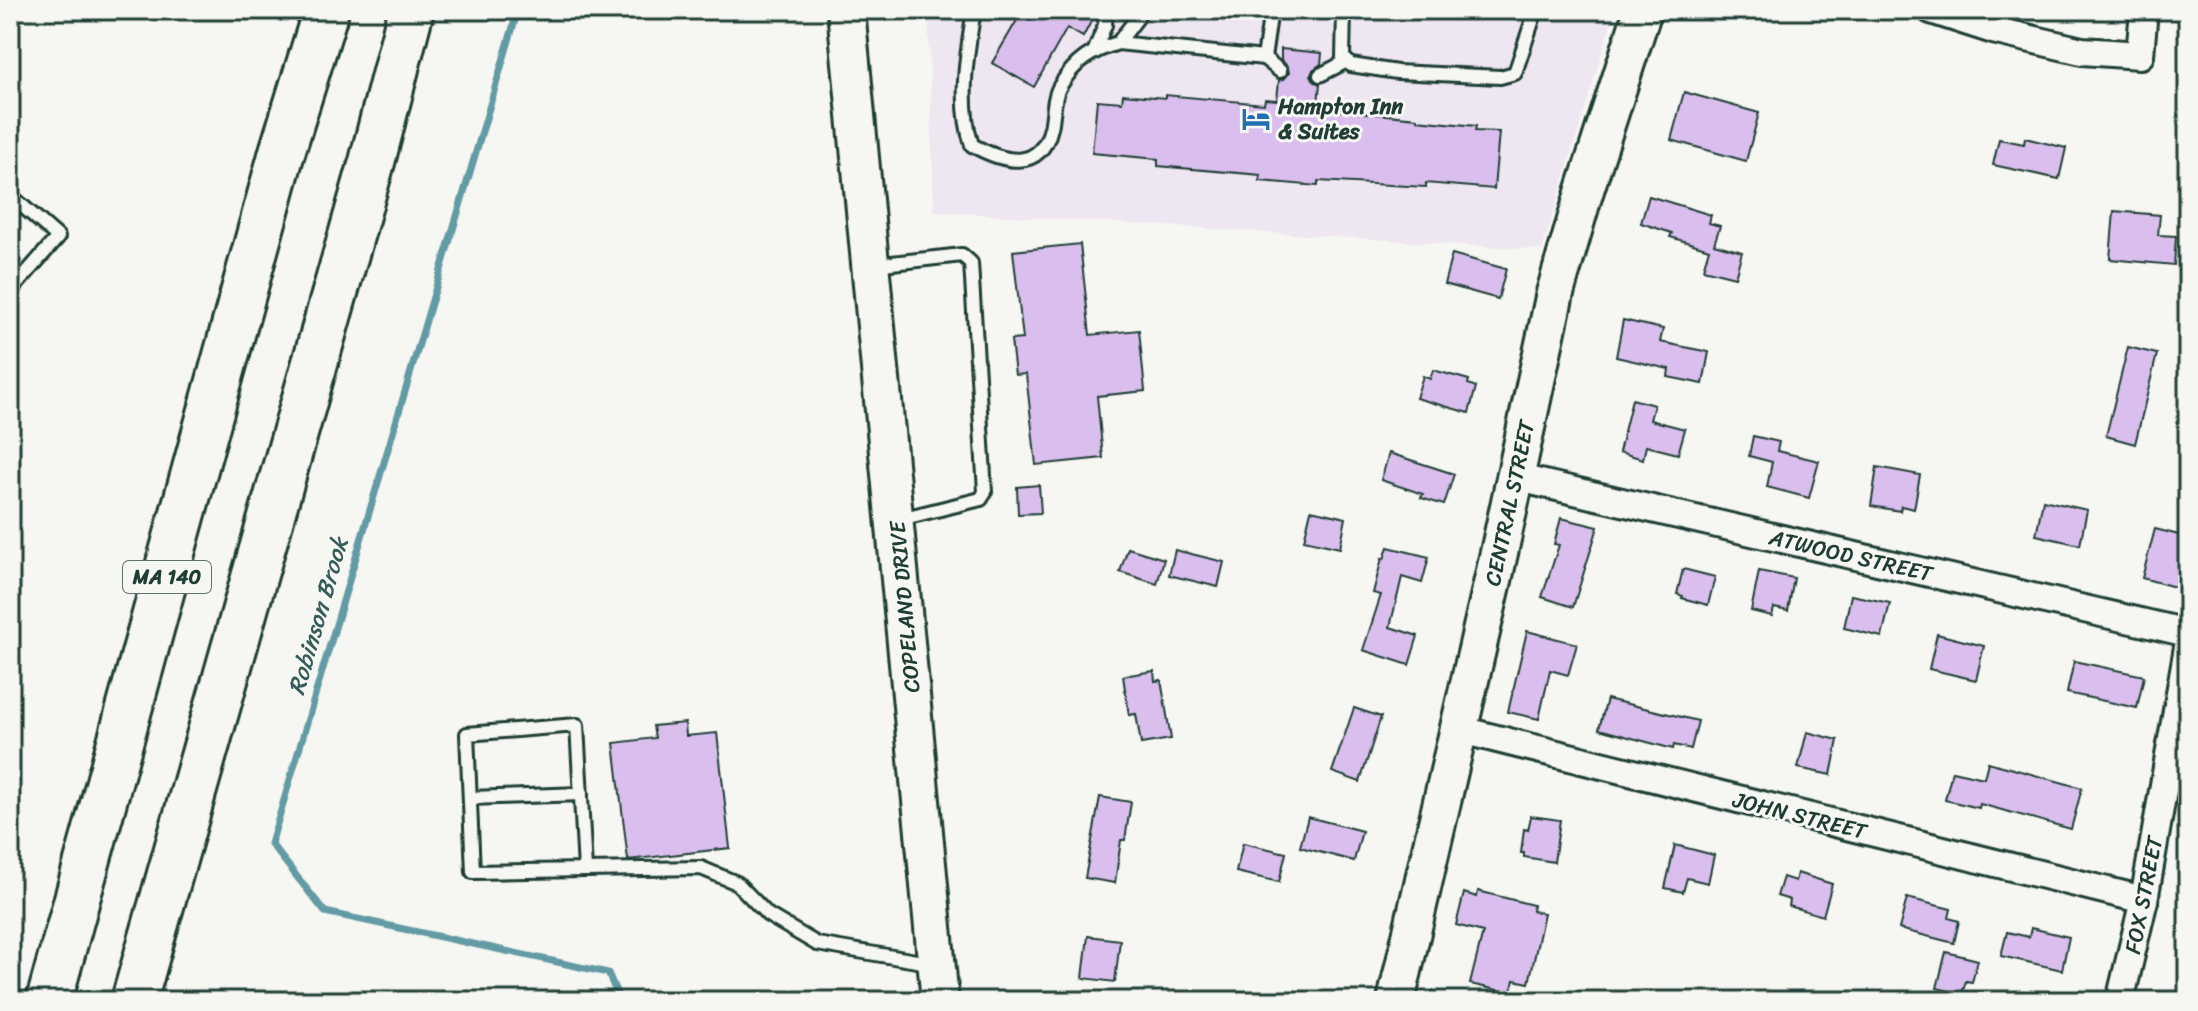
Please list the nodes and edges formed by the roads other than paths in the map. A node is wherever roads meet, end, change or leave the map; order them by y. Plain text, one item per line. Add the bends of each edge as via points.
1 (411, 10) edge
2 (974, 10) edge
3 (1106, 10) edge
4 (1140, 10) edge
5 (1271, 10) edge
6 (1344, 10) edge
7 (1536, 10) edge
8 (1643, 10) edge
9 (1931, 10) edge
10 (2144, 10) edge
11 (844, 14) edge
12 (321, 21) edge
13 (1118, 43) junction
14 (1095, 50) junction
15 (1264, 58) junction
16 (1347, 61) junction
17 (1280, 71) dead end
18 (1320, 75) dead end
19 (10, 195) edge
20 (871, 266) junction
21 (10, 292) edge
22 (1514, 477) junction
23 (896, 520) junction
24 (2188, 633) edge
25 (2188, 647) edge
26 (1457, 729) junction
27 (581, 794) junction
28 (470, 798) junction
29 (585, 870) junction
30 (2144, 900) junction
31 (937, 964) junction
32 (49, 1001) edge
33 (134, 1001) edge
34 (940, 1001) edge
35 (1396, 1001) edge
36 (2120, 1001) edge

1 - 33 highway
2 - 14 lane via 966,61 967,131 972,145 992,156 1020,160 1043,150 1058,89 1080,58
3 - 14 lane
4 - 13 lane
5 - 15 lane
6 - 16 lane
7 - 16 lane via 1515,73 1508,75 1397,72
8 - 22 main road, CENTRAL STREET via 1555,293
9 - 10 street via 2082,51 2140,55
11 - 20 main road, COPELAND DRIVE
12 - 32 highway, MA 140
13 - 14 lane
13 - 15 lane
15 - 17 lane
16 - 18 lane
19 - 21 lane via 58,237
20 - 23 main road, COPELAND DRIVE
20 - 23 lane via 962,255 971,263 985,492 981,499
22 - 24 street, ATWOOD STREET
22 - 26 main road, CENTRAL STREET
23 - 31 main road, COPELAND DRIVE
25 - 30 street, FOX STREET
26 - 30 street, JOHN STREET
26 - 35 main road, CENTRAL STREET
27 - 28 lane
27 - 28 lane via 577,725 467,734
27 - 29 lane
28 - 29 lane via 473,872
29 - 31 lane via 701,868 737,883 768,915 817,944
30 - 36 street, FOX STREET
31 - 34 main road, COPELAND DRIVE

